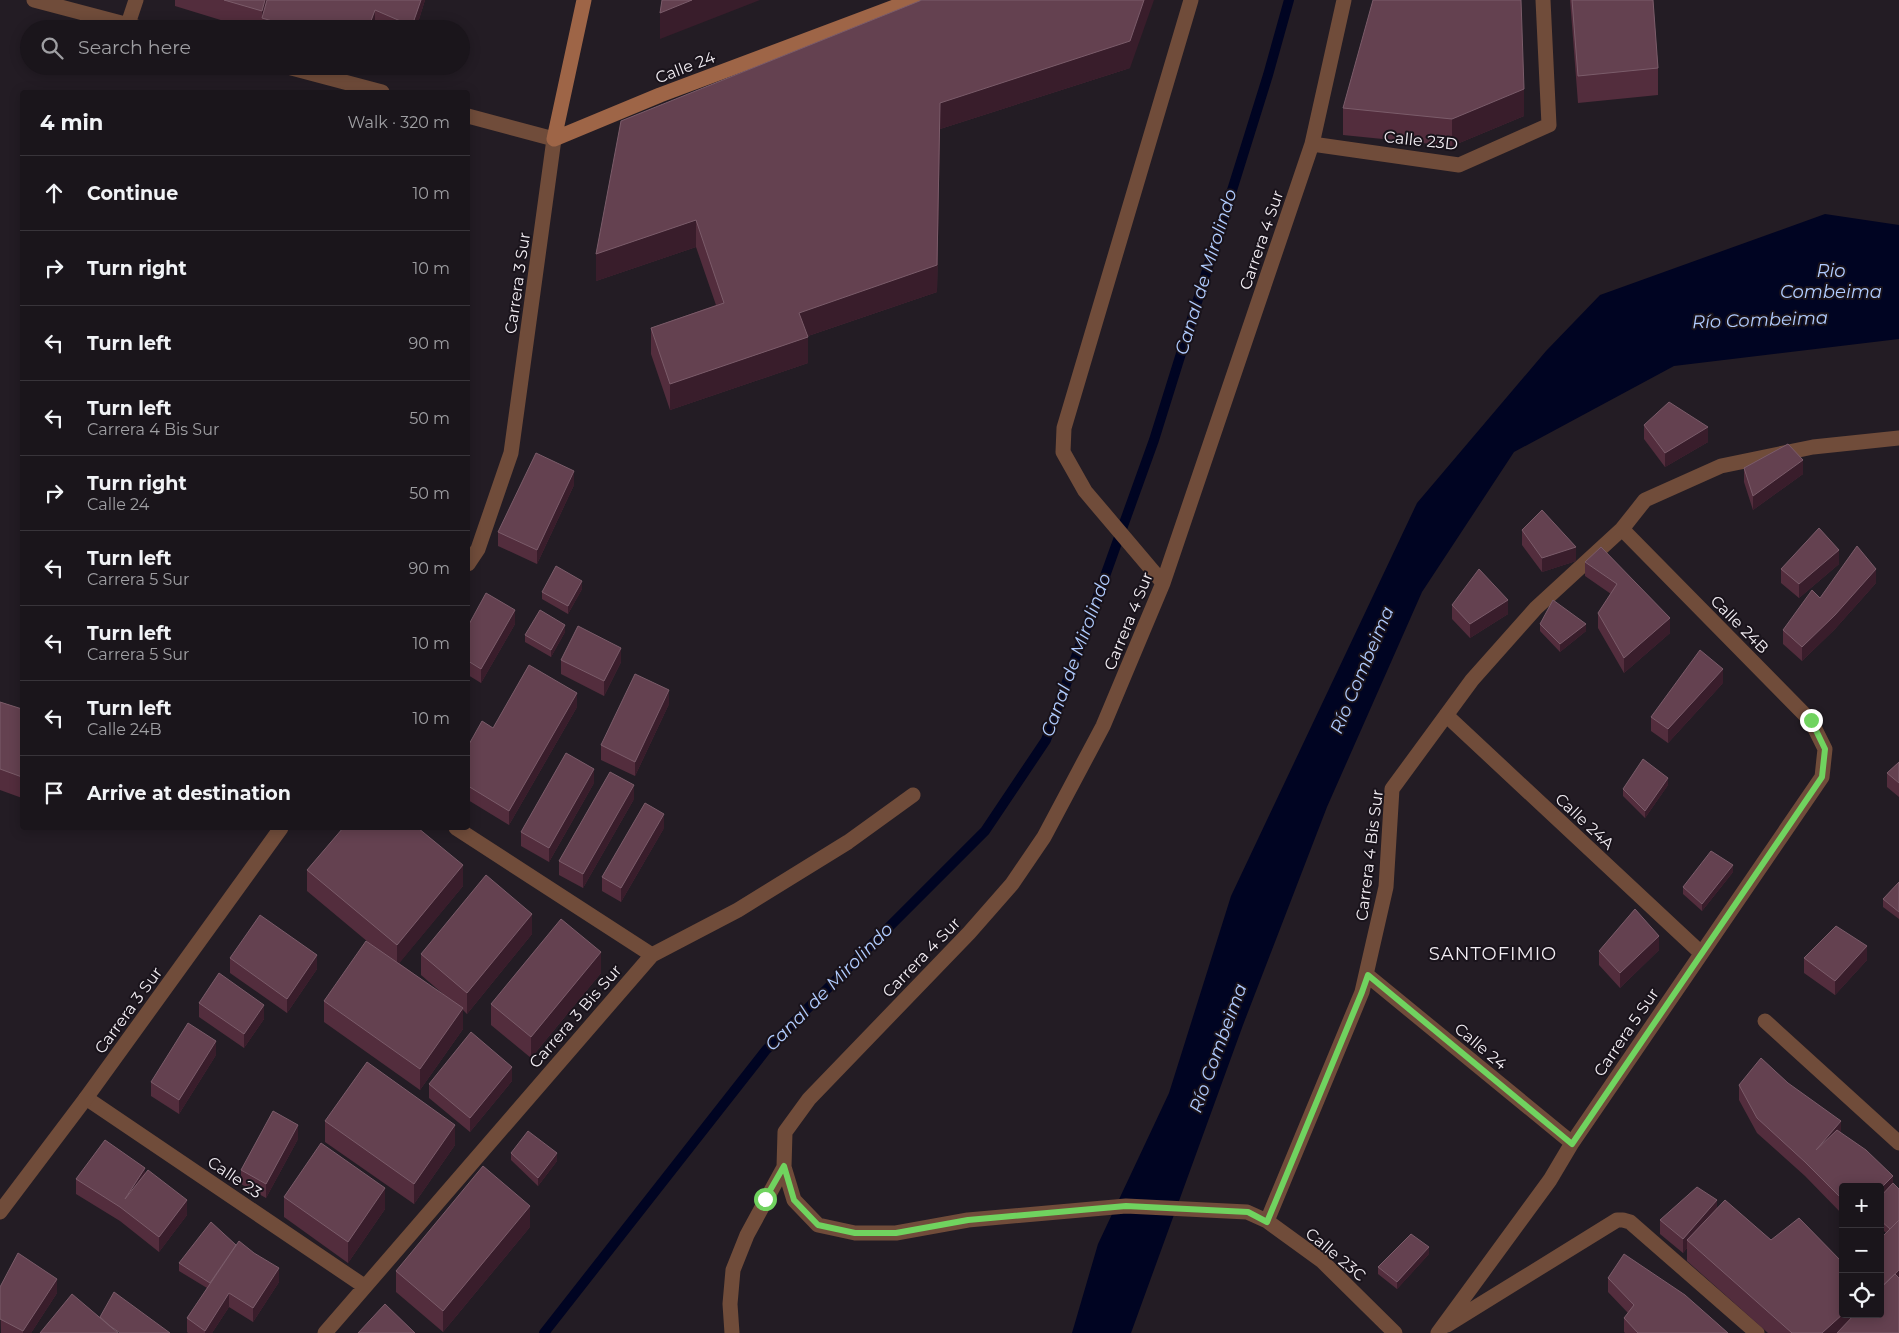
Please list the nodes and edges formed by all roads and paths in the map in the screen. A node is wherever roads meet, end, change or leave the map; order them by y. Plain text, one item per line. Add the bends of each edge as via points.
1 (34, 0) edge
2 (136, 0) edge
3 (584, 0) edge
4 (913, 0) edge
5 (1191, 0) edge
6 (1344, 0) edge
7 (1544, 0) edge
8 (112, 20) edge
9 (129, 20) edge
10 (318, 75) edge
11 (374, 90) edge
12 (470, 117) edge
13 (554, 139) junction
14 (1312, 144) junction
15 (1899, 438) edge
16 (1622, 529) junction
17 (470, 561) edge
18 (1163, 583) junction
19 (1446, 715) junction
20 (1825, 749) joint
21 (914, 795) dead end
22 (280, 830) edge
23 (459, 830) edge
24 (1701, 953) junction
25 (652, 955) junction
26 (1368, 975) junction
27 (1765, 1021) dead end
28 (86, 1098) junction
29 (1899, 1143) edge
30 (1572, 1144) junction
31 (784, 1166) junction
32 (0, 1212) edge
33 (1267, 1222) junction
34 (364, 1286) junction
35 (1440, 1331) edge
36 (324, 1333) edge
37 (732, 1333) edge
38 (1395, 1333) edge
39 (1756, 1333) edge

1 - 8 street
2 - 9 street
3 - 13 main road, Carrera 3 Sur
4 - 13 main road, Calle 24
5 - 18 street via 1064,428 1063,452 1085,491
6 - 14 street, Carrera 4 Sur
7 - 14 street, Calle 23D via 1549,125 1458,165
10 - 11 street
12 - 13 street
13 - 17 street, Carrera 3 Sur via 512,453 478,549
14 - 18 street, Carrera 4 Sur
15 - 16 street via 1813,447 1721,466 1645,500
16 - 19 street, Carrera 4 Bis Sur via 1536,608 1472,680
16 - 20 street, Calle 24B via 1811,720
18 - 31 street, Carrera 4 Sur via 1103,726 1044,837 1012,884 969,933 809,1099 785,1132
19 - 24 street, Calle 24A
19 - 26 street, Carrera 4 Bis Sur via 1392,789 1386,887
20 - 24 street, Carrera 5 Sur via 1822,777
21 - 25 street, Carrera 3 Bis Sur via 848,842 738,910
22 - 28 street, Carrera 3 Sur
23 - 25 street
24 - 30 street, Carrera 5 Sur
25 - 34 street, Carrera 3 Bis Sur
26 - 30 street, Calle 24
26 - 33 street, Carrera 4 Bis Sur
27 - 29 street
28 - 32 street, Carrera 3 Sur
28 - 34 street, Calle 23
30 - 35 street, Carrera 5 Sur via 1550,1180
31 - 33 street, Calle 23C via 794,1200 818,1225 855,1233 896,1233 968,1220 1126,1206 1248,1212
31 - 37 street via 747,1235 734,1270 730,1304
33 - 38 street, Calle 23C via 1322,1261
34 - 36 street, Carrera 3 Bis Sur
35 - 39 street, Carrera 5 Sur via 1617,1220 1630,1222

